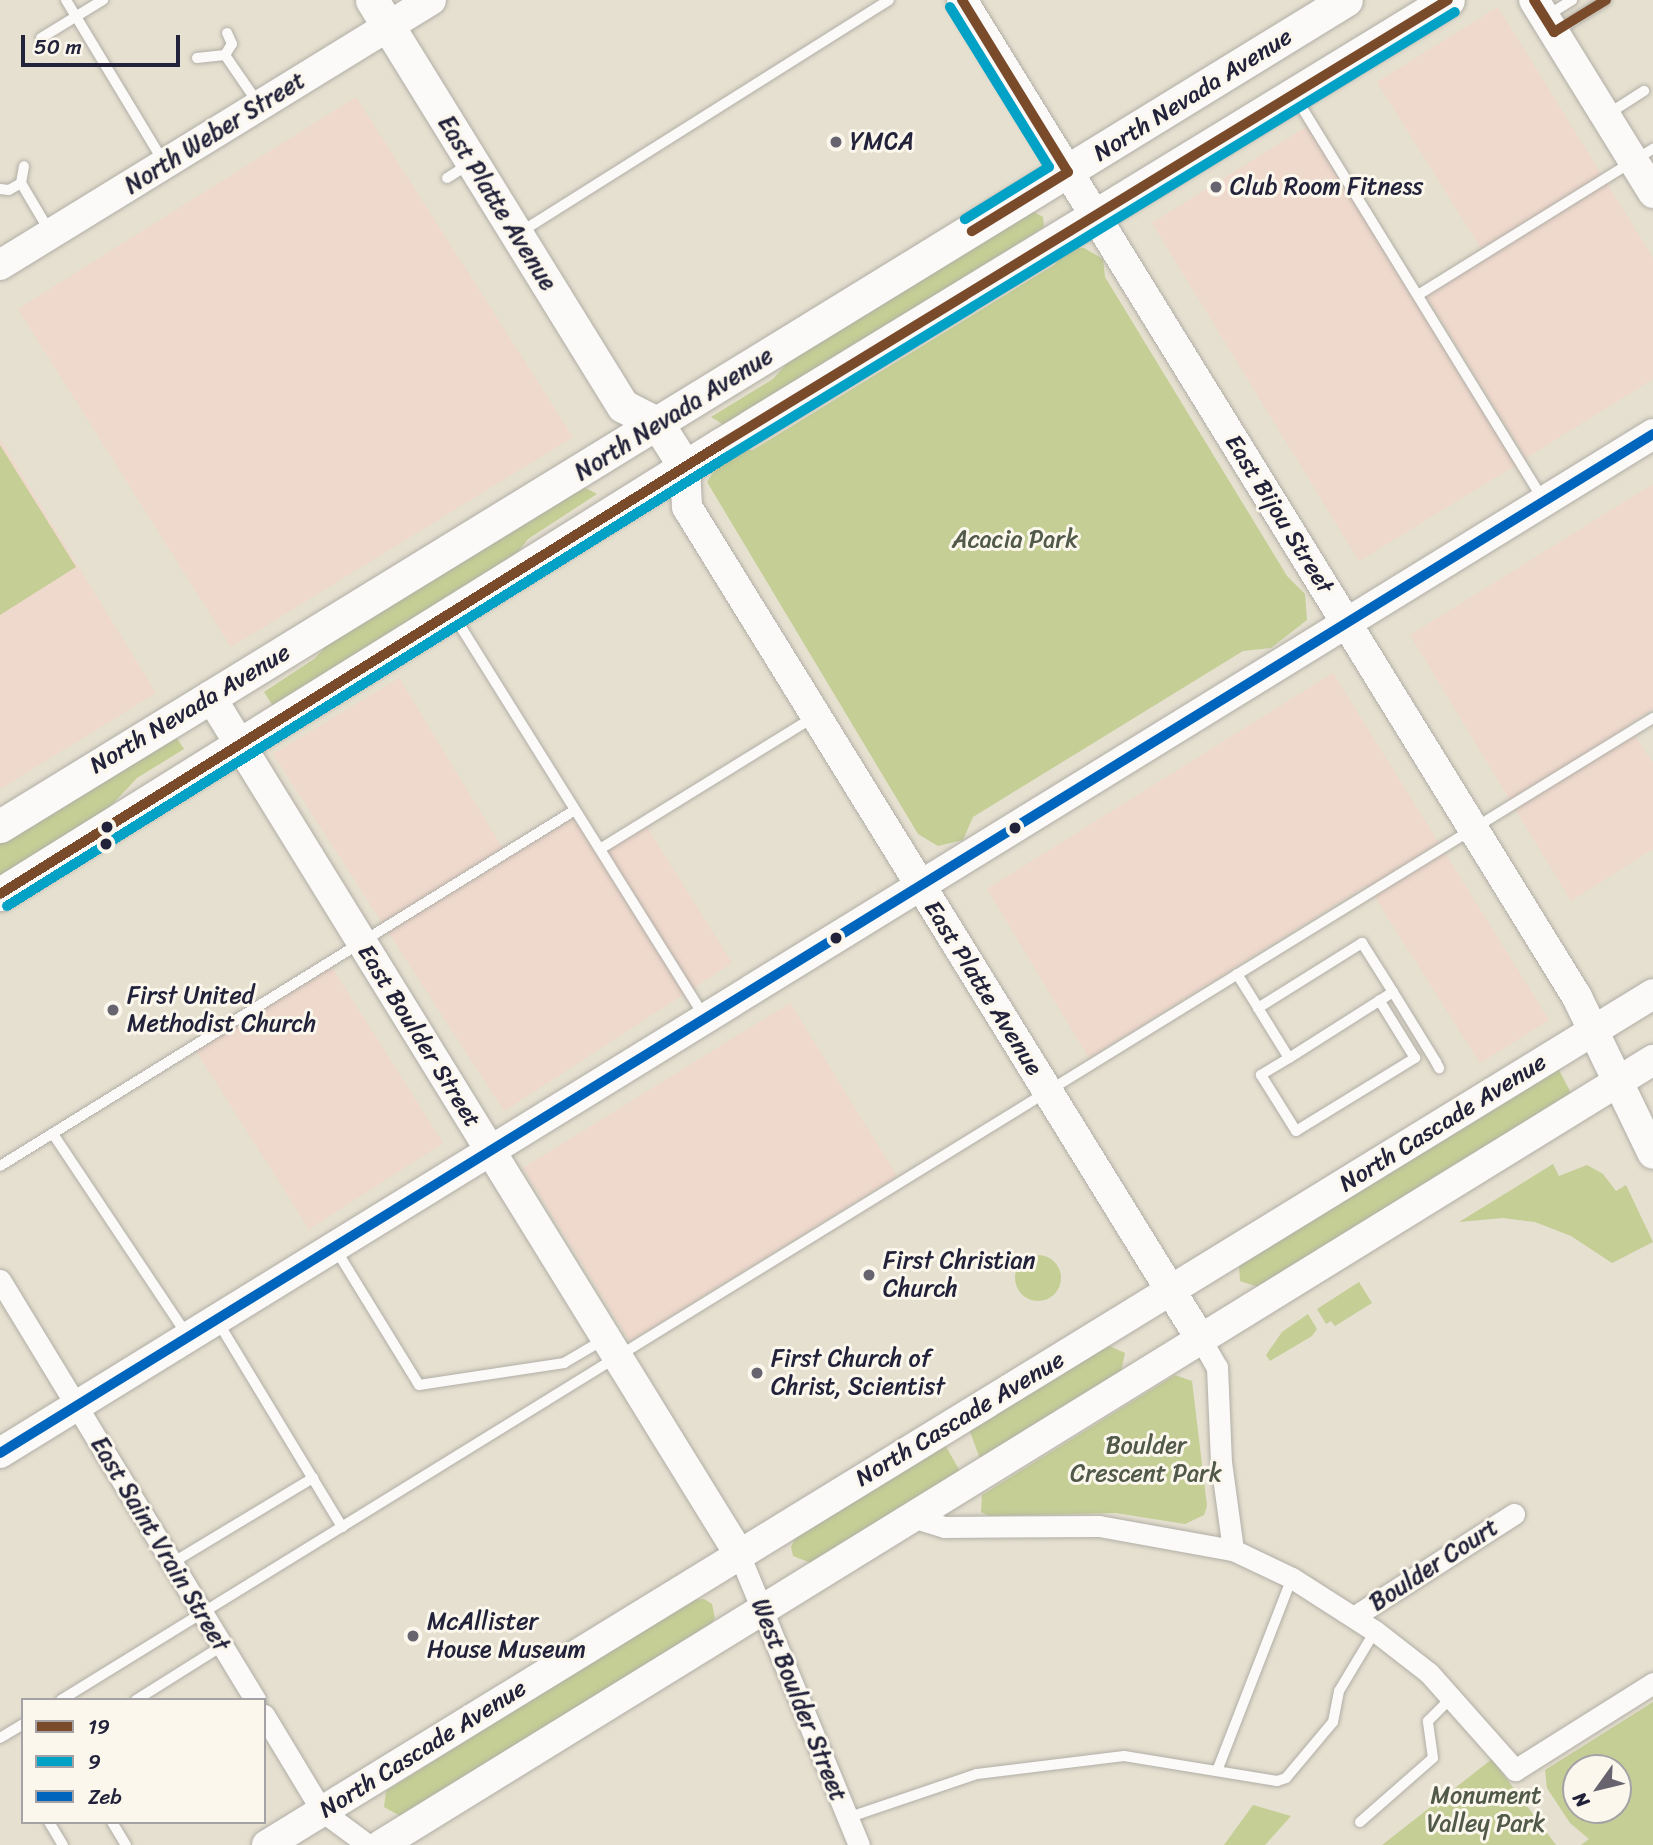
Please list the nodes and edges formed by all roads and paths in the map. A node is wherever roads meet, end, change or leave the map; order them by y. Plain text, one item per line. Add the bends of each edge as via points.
1 (66, 0) edge
2 (103, 0) edge
3 (430, 0) edge
4 (890, 0) edge
5 (962, 0) edge
6 (1346, 0) edge
7 (1448, 0) edge
8 (1572, 0) edge
9 (1606, 0) edge
10 (380, 13) edge
11 (76, 16) junction
12 (1544, 17) edge
13 (227, 33) dead end
14 (41, 38) dead end
15 (225, 55) junction
16 (197, 58) dead end
17 (1644, 90) dead end
18 (1295, 96) junction
19 (260, 105) junction
20 (1605, 115) junction
21 (1643, 155) edge
22 (164, 164) junction
23 (24, 166) dead end
24 (1068, 172) junction
25 (21, 183) junction
26 (0, 188) edge
27 (1653, 192) edge
28 (1095, 216) junction
29 (52, 233) junction
30 (517, 234) junction
31 (0, 265) edge
32 (1418, 295) junction
33 (623, 406) junction
34 (657, 423) junction
35 (1653, 434) edge
36 (622, 445) junction
37 (685, 467) junction
38 (649, 489) junction
39 (1544, 502) junction
40 (687, 507) junction
41 (453, 613) junction
42 (1346, 623) junction
43 (210, 696) junction
44 (815, 716) junction
45 (1653, 718) edge
46 (241, 747) junction
47 (575, 810) junction
48 (0, 825) edge
49 (1473, 829) junction
50 (600, 849) junction
51 (920, 886) junction
52 (0, 894) edge
53 (362, 942) junction
54 (1237, 974) junction
55 (1392, 992) junction
56 (1653, 994) edge
57 (1379, 1000) junction
58 (1258, 1008) junction
59 (705, 1018) junction
60 (1596, 1029) junction
61 (1289, 1058) junction
62 (1653, 1060) edge
63 (1439, 1068) dead end
64 (1620, 1081) junction
65 (1047, 1092) junction
66 (53, 1133) junction
67 (491, 1151) junction
68 (1653, 1154) edge
69 (0, 1166) edge
70 (334, 1247) junction
71 (0, 1280) edge
72 (1170, 1290) junction
73 (217, 1319) junction
74 (188, 1337) junction
75 (1200, 1338) junction
76 (612, 1348) junction
77 (76, 1406) junction
78 (0, 1453) edge
79 (313, 1478) junction
80 (1514, 1514) dead end
81 (912, 1517) junction
82 (342, 1527) junction
83 (1233, 1550) junction
84 (739, 1554) junction
85 (172, 1563) junction
86 (1292, 1578) junction
87 (762, 1609) junction
88 (202, 1613) junction
89 (1355, 1616) junction
90 (1375, 1631) junction
91 (222, 1646) junction
92 (1653, 1683) edge
93 (1452, 1697) junction
94 (64, 1698) edge
95 (139, 1698) edge
96 (254, 1698) edge
97 (266, 1718) edge
98 (21, 1725) edge
99 (0, 1738) edge
100 (1217, 1771) junction
101 (322, 1811) junction
102 (847, 1818) junction
103 (1360, 1822) dead end
104 (50, 1824) edge
105 (114, 1824) edge
106 (63, 1845) edge
107 (127, 1845) edge
108 (267, 1845) edge
109 (368, 1845) edge
110 (381, 1845) edge
111 (859, 1845) edge

1 - 11 lane
2 - 11 lane
3 - 10 main road, North Weber Street
4 - 30 lane
5 - 24 main road, East Bijou Street
6 - 24 main road, North Nevada Avenue
7 - 18 main road, North Nevada Avenue
8 - 12 lane
9 - 12 lane
10 - 19 main road, North Weber Street
10 - 30 main road, East Platte Avenue via 459,170
11 - 14 lane
11 - 22 lane
12 - 20 main road
13 - 15 lane via 232,44
15 - 16 lane
15 - 19 lane
17 - 20 lane
18 - 28 main road, North Nevada Avenue
18 - 32 lane
19 - 22 main road, North Weber Street
20 - 21 main road
21 - 27 main road
21 - 32 lane
22 - 29 main road, North Weber Street
23 - 25 lane
24 - 28 main road, East Bijou Street
24 - 34 main road, North Nevada Avenue
25 - 26 lane via 9,190
25 - 29 lane
28 - 37 main road, North Nevada Avenue
28 - 42 main road, East Bijou Street
29 - 31 main road, North Weber Street
30 - 33 main road, East Platte Avenue
32 - 39 lane
33 - 34 main road
33 - 36 main road
34 - 36 main road, North Nevada Avenue
34 - 37 main road, East Platte Avenue
35 - 39 main road
36 - 38 main road
36 - 43 main road, North Nevada Avenue
37 - 38 main road, North Nevada Avenue
37 - 40 main road, East Platte Avenue
38 - 40 main road
38 - 41 main road, North Nevada Avenue
39 - 42 main road
40 - 44 main road, East Platte Avenue
41 - 46 main road, North Nevada Avenue
41 - 47 lane
42 - 49 main road, East Bijou Street
42 - 51 main road
43 - 46 main road, East Boulder Street
43 - 48 main road, North Nevada Avenue
44 - 50 lane
44 - 51 main road, East Platte Avenue
45 - 49 lane
46 - 52 main road, North Nevada Avenue
46 - 53 main road, East Boulder Street
47 - 50 lane
47 - 53 lane
49 - 54 lane
49 - 60 main road, East Bijou Street
50 - 59 lane
51 - 59 main road
51 - 65 main road, East Platte Avenue
53 - 66 lane
53 - 67 main road, East Boulder Street
54 - 58 lane
54 - 65 lane
55 - 57 lane
55 - 58 lane via 1362,943
55 - 63 lane
56 - 60 main road, North Cascade Avenue
57 - 61 lane
57 - 61 lane via 1415,1058 1296,1131 1261,1075
58 - 61 lane
59 - 67 main road
60 - 64 main road, East Bijou Street
60 - 72 main road, North Cascade Avenue
62 - 64 main road
64 - 68 main road, East Bijou Street
64 - 75 main road
65 - 72 main road, East Platte Avenue
65 - 76 lane
66 - 69 lane
66 - 74 lane
67 - 70 main road
67 - 76 main road, East Boulder Street
70 - 73 main road
70 - 76 lane via 419,1385 564,1363
71 - 77 street, East Saint Vrain Street
72 - 75 main road, East Platte Avenue
72 - 84 main road, North Cascade Avenue
73 - 74 main road
73 - 79 lane
74 - 77 main road
75 - 81 main road
75 - 83 street via 1217,1367 1221,1462
76 - 82 lane
76 - 84 main road, East Boulder Street
77 - 78 main road
77 - 85 street, East Saint Vrain Street
79 - 82 lane
79 - 85 lane
80 - 89 street, Boulder Court
81 - 83 street via 944,1527 1099,1526
81 - 87 main road
82 - 88 lane
83 - 86 street
84 - 87 street, West Boulder Street
84 - 101 main road, North Cascade Avenue
85 - 88 street, East Saint Vrain Street
86 - 89 street
86 - 100 lane
87 - 102 street, West Boulder Street
87 - 110 main road
88 - 91 street, East Saint Vrain Street
88 - 94 lane
89 - 90 street
90 - 93 street
90 - 100 lane via 1339,1691 1333,1722 1286,1778 1277,1781
91 - 95 lane
91 - 96 street, East Saint Vrain Street
92 - 93 street via 1515,1770
93 - 103 lane via 1428,1721 1433,1758
97 - 101 street
98 - 99 lane
100 - 102 lane via 1124,1756 1063,1762 977,1774
101 - 108 main road, North Cascade Avenue
101 - 109 street
102 - 111 street, West Boulder Street
104 - 106 lane
105 - 107 lane

